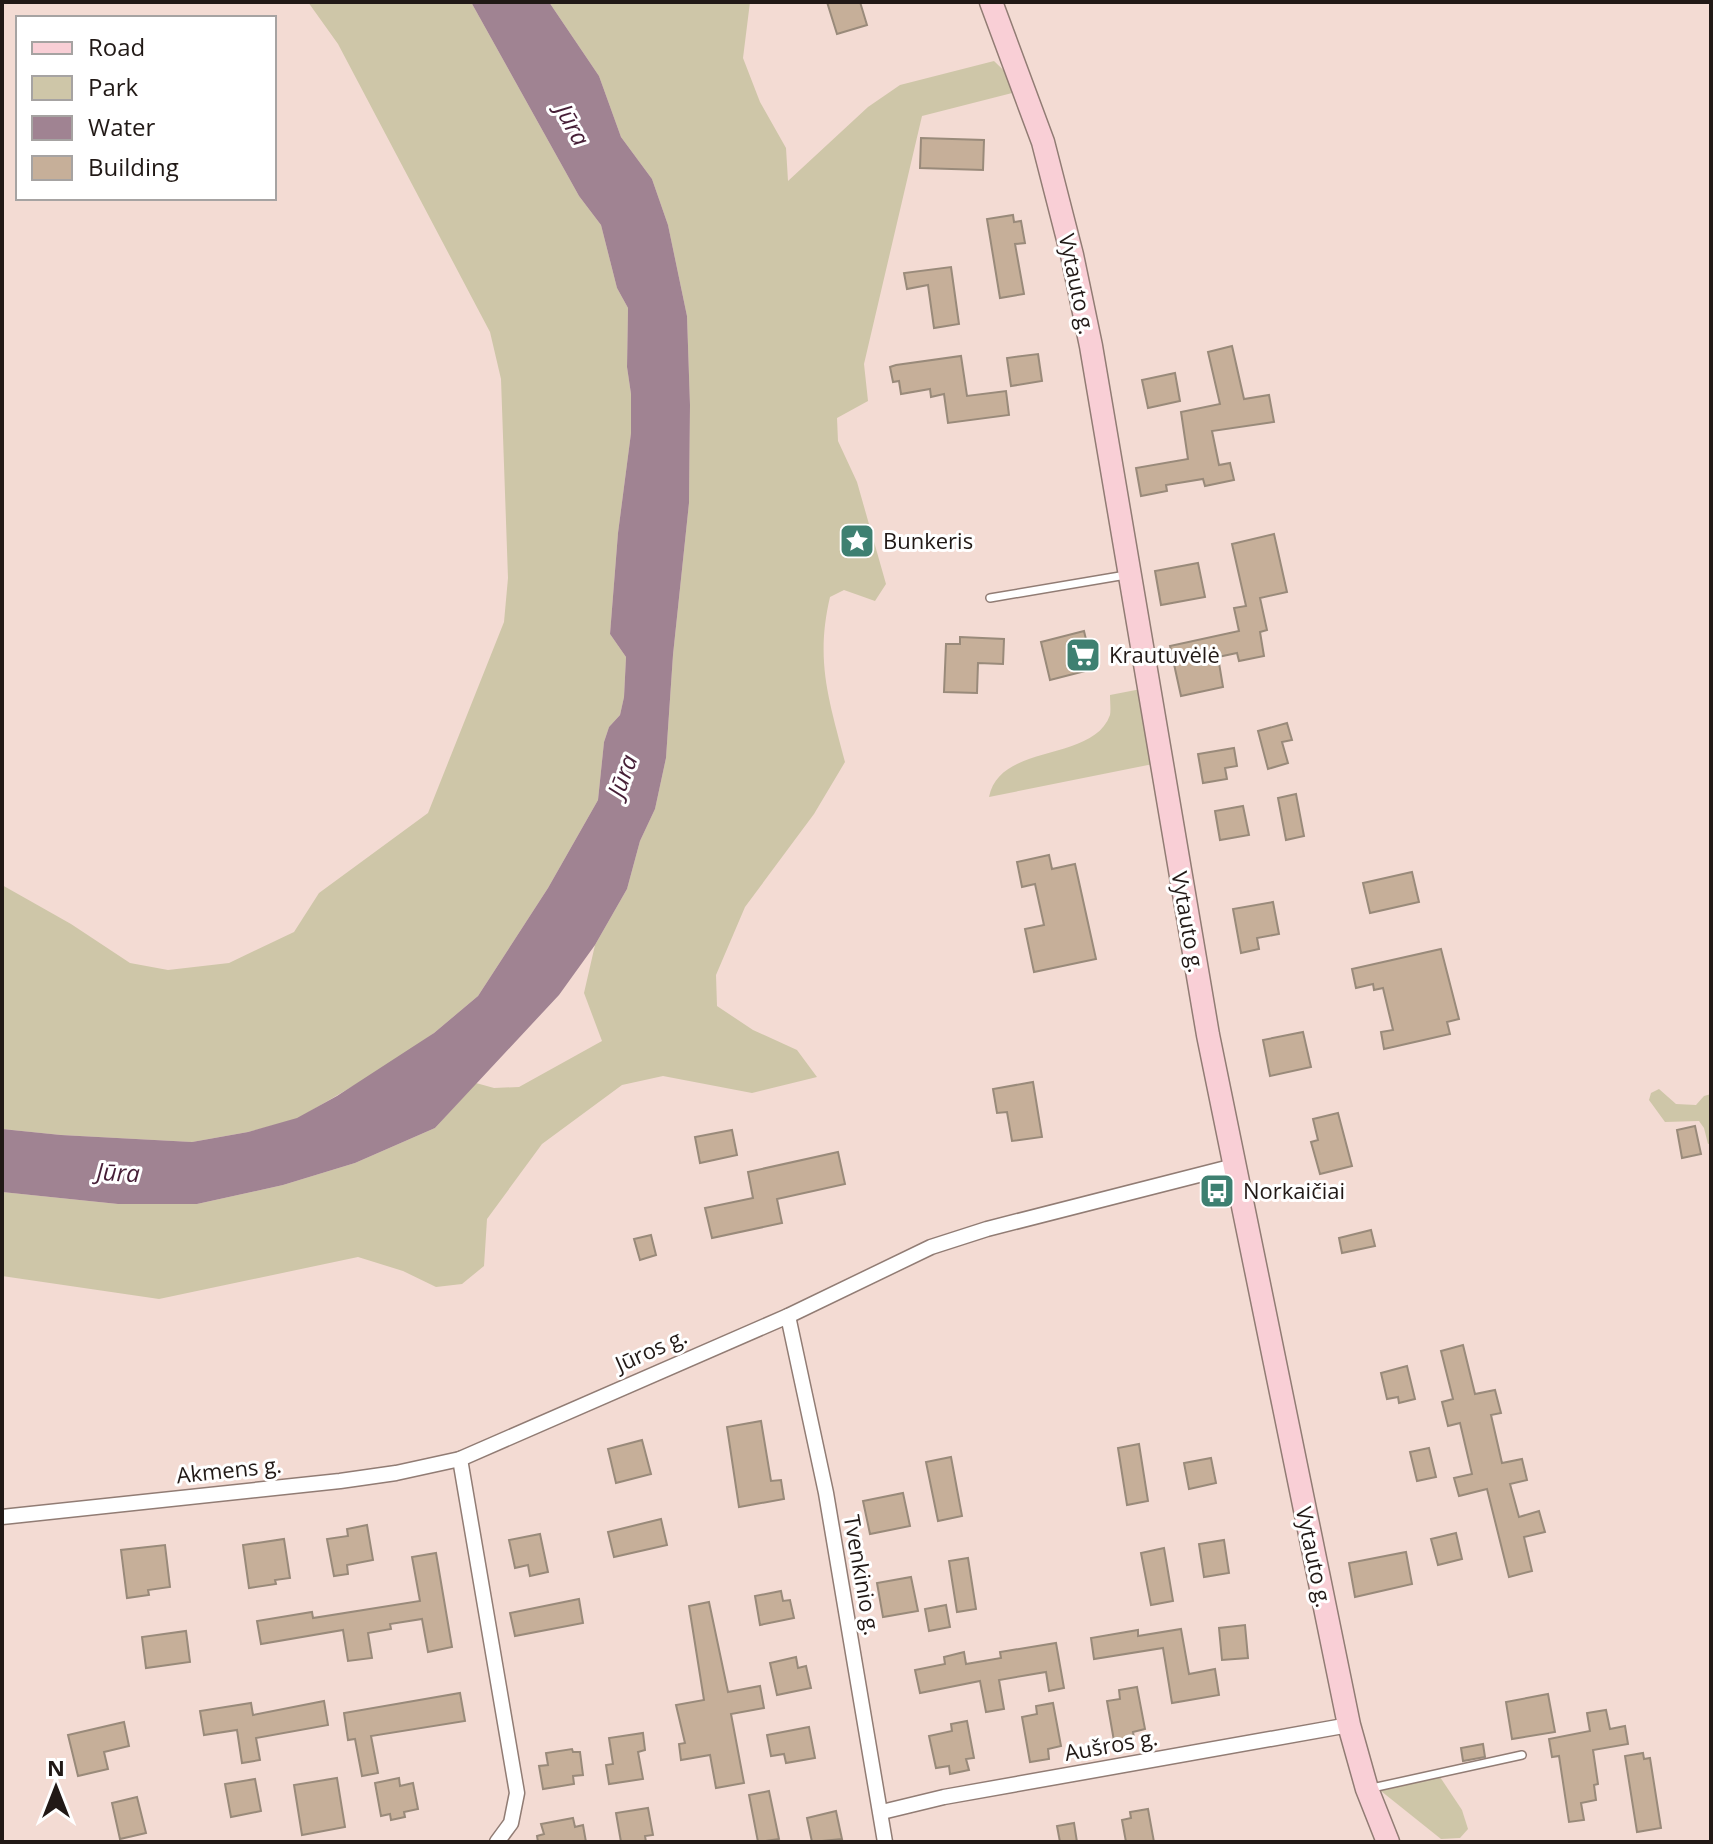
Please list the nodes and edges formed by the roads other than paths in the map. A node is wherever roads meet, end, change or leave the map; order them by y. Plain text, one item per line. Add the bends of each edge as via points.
1 (991, 2) edge
2 (1128, 574) junction
3 (990, 598) dead end
4 (1234, 1166) junction
5 (788, 1316) junction
6 (460, 1459) junction
7 (2, 1517) edge
8 (1349, 1725) junction
9 (1522, 1755) dead end
10 (1367, 1789) junction
11 (882, 1812) junction
12 (497, 1842) edge
13 (885, 1842) edge
14 (1388, 1842) edge

1 - 2 main road, Vytauto g. via 1043,142 1072,255
2 - 3 lane
2 - 4 main road, Vytauto g.
4 - 5 street, Jūros g. via 957,1237
4 - 8 main road, Vytauto g.
5 - 6 street, Jūros g.
5 - 11 street, Tvenkinio g. via 826,1493
6 - 7 street, Akmens g. via 340,1481
6 - 12 street via 517,1793 511,1823
8 - 10 main road, Vytauto g.
8 - 11 street, Aušros g.
9 - 10 lane
10 - 14 main road, Vytauto g.
11 - 13 street, Tvenkinio g.

